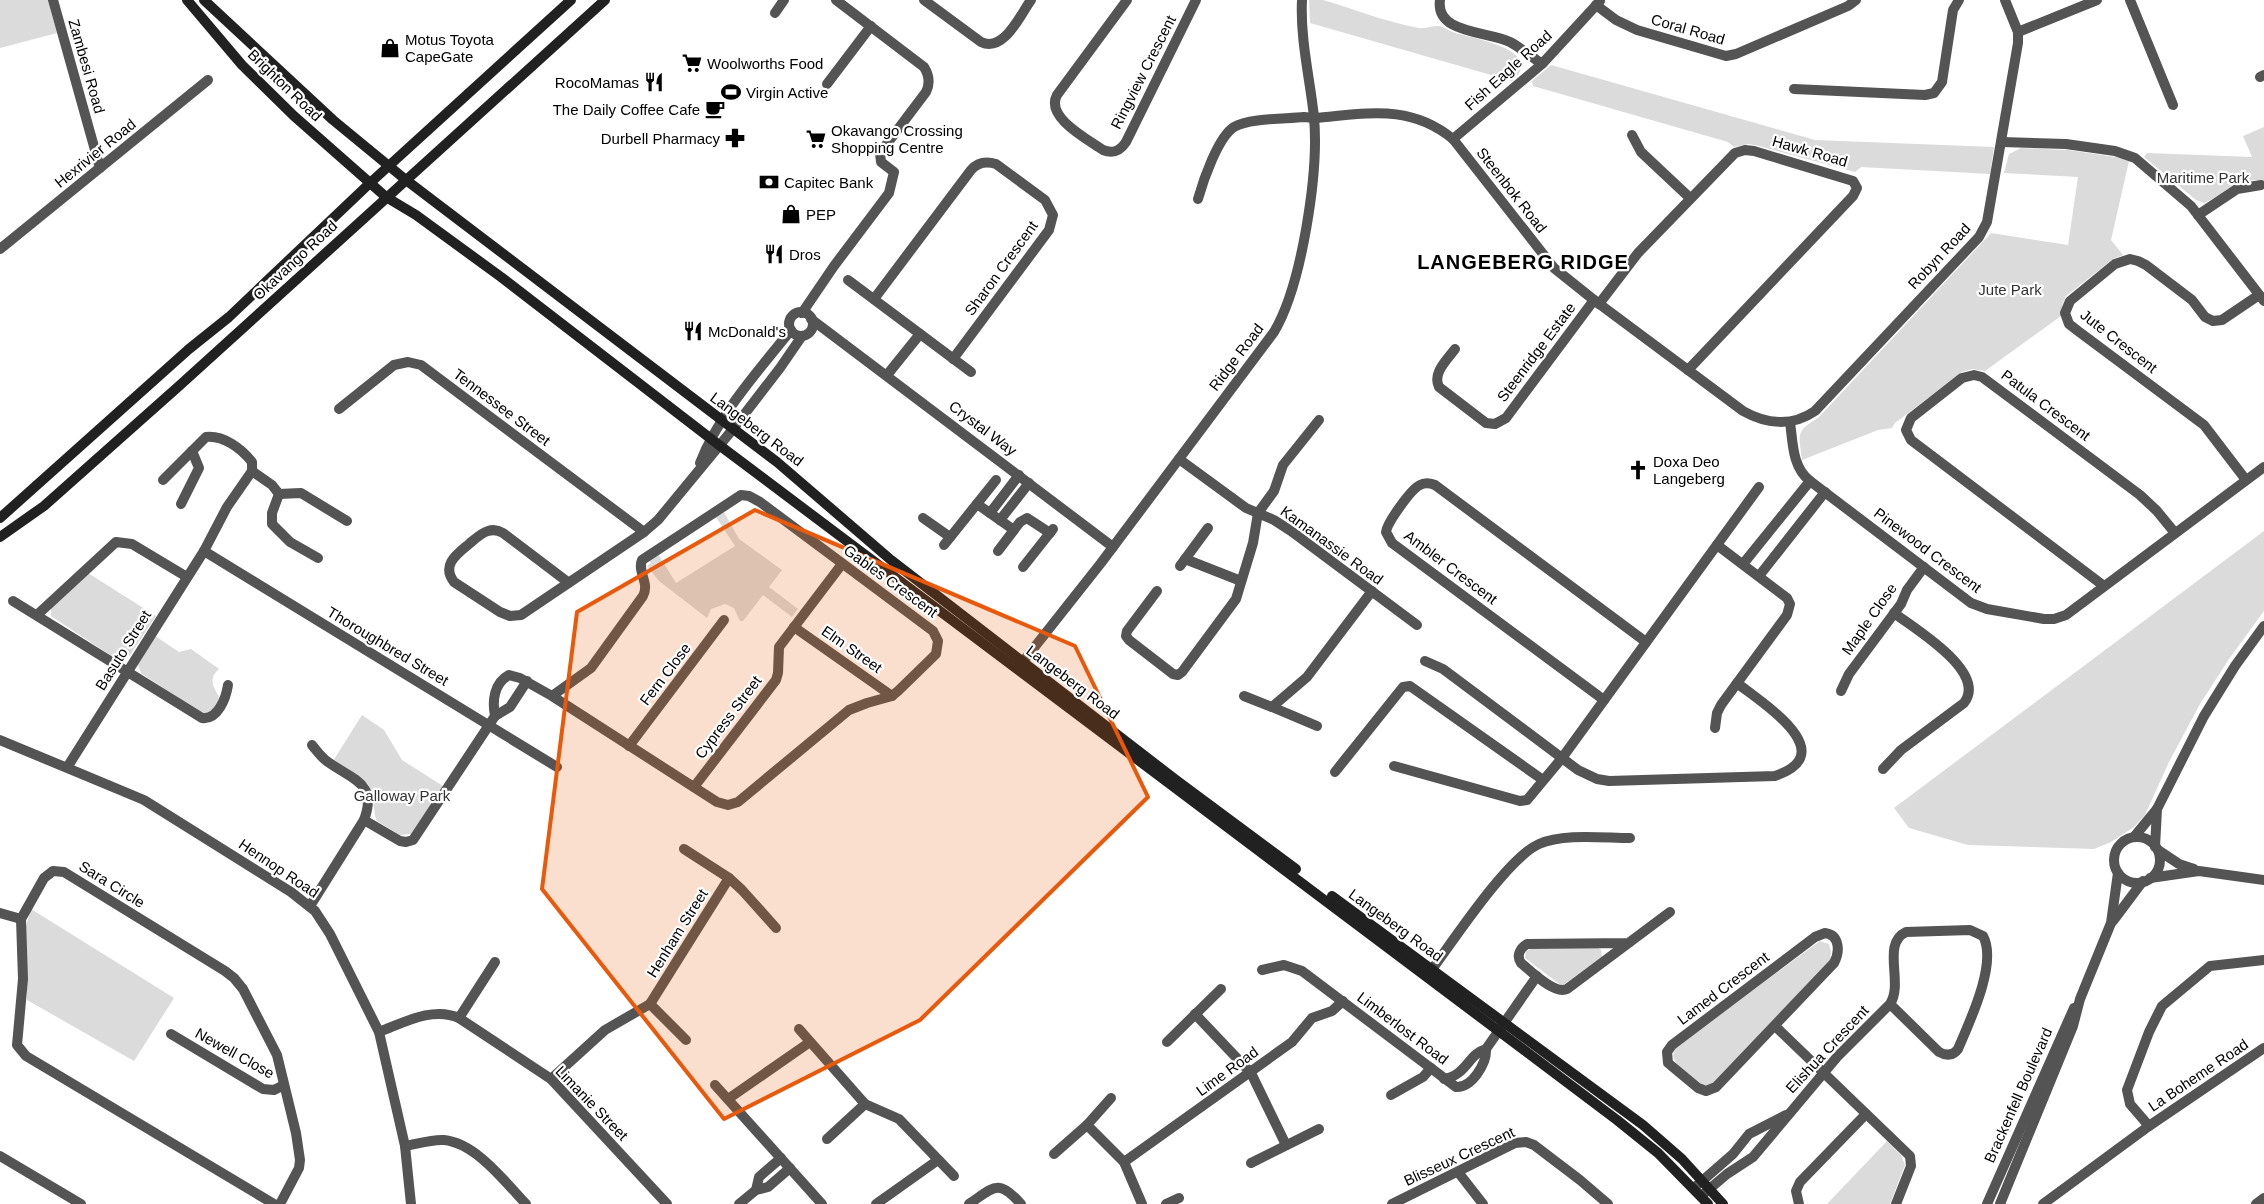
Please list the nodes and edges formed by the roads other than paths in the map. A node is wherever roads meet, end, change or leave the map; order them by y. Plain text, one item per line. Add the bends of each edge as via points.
1 (54, 0) edge
2 (187, 0) edge
3 (204, 0) edge
4 (571, 0) edge
5 (605, 0) edge
6 (784, 0) edge
7 (836, 0) edge
8 (924, 0) edge
9 (1031, 0) edge
10 (1127, 0) edge
11 (1302, 0) edge
12 (1440, 0) edge
13 (1856, 0) edge
14 (1959, 0) edge
15 (2005, 0) edge
16 (2097, 0) edge
17 (2130, 0) edge
18 (1192, 1) edge
19 (1599, 2) edge
20 (774, 13) dead end
21 (871, 26) junction
22 (2018, 32) junction
23 (1542, 64) junction
24 (208, 80) dead end
25 (826, 84) dead end
26 (1794, 89) dead end
27 (2174, 105) dead end
28 (1314, 118) junction
29 (1632, 135) dead end
30 (1453, 138) junction
31 (2002, 142) junction
32 (389, 166) junction
33 (100, 168) junction
34 (406, 180) junction
35 (370, 183) junction
36 (2261, 185) dead end
37 (386, 197) junction
38 (1690, 198) junction
39 (1198, 199) dead end
40 (2198, 215) junction
41 (0, 249) edge
42 (848, 280) dead end
43 (2262, 298) edge
44 (874, 299) junction
45 (1596, 302) junction
46 (807, 316) junction
47 (791, 330) junction
48 (806, 333) junction
49 (920, 334) junction
50 (832, 336) junction
51 (1455, 349) dead end
52 (953, 358) junction
53 (1688, 370) junction
54 (971, 372) dead end
55 (887, 375) junction
56 (339, 409) dead end
57 (1319, 420) dead end
58 (723, 422) junction
59 (1790, 422) junction
60 (733, 429) junction
61 (715, 442) junction
62 (192, 451) junction
63 (1180, 459) junction
64 (2264, 466) edge
65 (252, 471) junction
66 (1019, 475) junction
67 (163, 480) dead end
68 (996, 480) dead end
69 (2246, 480) junction
70 (1810, 481) junction
71 (1029, 483) junction
72 (1759, 487) dead end
73 (1007, 492) junction
74 (1825, 492) junction
75 (279, 494) junction
76 (1017, 499) junction
77 (181, 504) dead end
78 (977, 504) junction
79 (990, 513) junction
80 (1258, 513) junction
81 (0, 518) edge
82 (923, 518) dead end
83 (1000, 520) junction
84 (347, 521) dead end
85 (1208, 528) dead end
86 (1014, 530) junction
87 (644, 532) junction
88 (2175, 533) junction
89 (0, 537) edge
90 (1717, 545) junction
91 (1114, 547) junction
92 (204, 551) junction
93 (998, 551) dead end
94 (318, 558) dead end
95 (842, 564) junction
96 (1743, 564) junction
97 (1023, 567) dead end
98 (1924, 567) junction
99 (1759, 576) junction
100 (187, 577) junction
101 (1241, 581) junction
102 (569, 583) junction
103 (2104, 586) junction
104 (1158, 591) dead end
105 (1372, 591) junction
106 (13, 601) dead end
107 (1894, 614) junction
108 (37, 615) junction
109 (724, 620) dead end
110 (1417, 625) dead end
111 (2264, 626) edge
112 (794, 627) junction
113 (1646, 642) junction
114 (1425, 661) dead end
115 (1019, 666) junction
116 (127, 671) junction
117 (527, 681) junction
118 (1737, 683) junction
119 (228, 685) dead end
120 (1841, 691) dead end
121 (552, 696) junction
122 (892, 696) junction
123 (1244, 696) dead end
124 (1604, 700) junction
125 (1272, 707) junction
126 (492, 720) junction
127 (1317, 726) dead end
128 (1715, 728) dead end
129 (1, 743) edge
130 (312, 746) dead end
131 (630, 746) junction
132 (1562, 758) junction
133 (68, 766) junction
134 (1394, 766) dead end
135 (557, 767) dead end
136 (1883, 769) dead end
137 (1335, 772) dead end
138 (1543, 780) junction
139 (694, 787) junction
140 (2157, 810) junction
141 (364, 820) junction
142 (2134, 837) junction
143 (1630, 838) dead end
144 (2157, 848) junction
145 (684, 849) dead end
146 (2199, 871) junction
147 (2118, 873) junction
148 (729, 878) junction
149 (2147, 880) junction
150 (2264, 880) edge
151 (310, 906) junction
152 (1670, 912) dead end
153 (0, 913) edge
154 (21, 919) junction
155 (2111, 923) junction
156 (776, 928) dead end
157 (1628, 943) junction
158 (2264, 960) edge
159 (495, 962) dead end
160 (1262, 970) dead end
161 (1429, 974) junction
162 (1538, 976) junction
163 (1221, 989) dead end
164 (2080, 999) junction
165 (1343, 1001) junction
166 (650, 1004) junction
167 (1890, 1004) junction
168 (1196, 1014) junction
169 (459, 1018) junction
170 (1504, 1023) junction
171 (1775, 1026) junction
172 (799, 1029) dead end
173 (378, 1032) junction
174 (1498, 1032) junction
175 (171, 1034) dead end
176 (686, 1040) dead end
177 (810, 1042) junction
178 (1166, 1042) dead end
179 (2264, 1048) edge
180 (1486, 1049) junction
181 (1431, 1068) junction
182 (1464, 1069) junction
183 (1824, 1072) junction
184 (1251, 1073) junction
185 (1474, 1076) junction
186 (551, 1078) junction
187 (1444, 1079) junction
188 (284, 1085) junction
189 (715, 1085) dead end
190 (1391, 1095) dead end
191 (1111, 1098) dead end
192 (728, 1099) junction
193 (865, 1104) junction
194 (1866, 1114) junction
195 (1786, 1115) junction
196 (1087, 1125) junction
197 (2149, 1126) junction
198 (1319, 1129) dead end
199 (827, 1139) dead end
200 (1286, 1145) junction
201 (405, 1146) junction
202 (1054, 1154) dead end
203 (0, 1156) edge
204 (781, 1158) junction
205 (938, 1160) junction
206 (1124, 1162) junction
207 (1251, 1163) dead end
208 (790, 1168) junction
209 (1458, 1172) junction
210 (954, 1176) dead end
211 (1707, 1184) junction
212 (756, 1190) junction
213 (1698, 1192) junction
214 (1179, 1198) dead end
215 (2264, 1198) edge
216 (81, 1204) edge
217 (274, 1204) edge
218 (280, 1204) edge
219 (411, 1204) edge
220 (526, 1204) edge
221 (667, 1204) edge
222 (739, 1204) edge
223 (822, 1204) edge
224 (876, 1204) edge
225 (968, 1204) edge
226 (1021, 1204) edge
227 (1142, 1204) edge
228 (1166, 1204) edge
229 (1392, 1204) edge
230 (1483, 1204) edge
231 (1608, 1204) edge
232 (1708, 1204) edge
233 (1723, 1204) edge
234 (1798, 1204) edge
235 (1896, 1204) edge
236 (1987, 1204) edge
237 (2000, 1204) edge
238 (2043, 1204) edge
239 (2256, 1204) edge

1 - 33 street, Zambesi Road
2 - 35 main road, Brighton Road via 242,65
3 - 32 main road, Brighton Road via 326,114
4 - 32 main road, Okavango Road
5 - 34 main road, Okavango Road
6 - 20 street
7 - 21 street
8 - 9 street via 981,42 990,45 1001,41
10 - 18 street, Ringview Crescent via 1054,103 1059,118 1108,152 1117,151 1126,142
11 - 28 street, Ridge Road
12 - 23 street via 1441,13 1451,24 1510,42
13 - 19 street, Coral Road via 1840,10 1726,56 1637,30 1616,20
14 - 26 street via 1953,10 1942,82 1934,93
15 - 22 street
16 - 22 street
17 - 27 street
19 - 23 street, Fish Eagle Road
21 - 25 street
21 - 46 street via 924,67 929,85 880,152 881,162 894,172 889,193 819,286
22 - 31 street, Robyn Road
23 - 30 street, Fish Eagle Road
24 - 33 street, Hexrivier Road
28 - 30 street, Steenbok Road via 1383,112 1405,114 1427,122
28 - 39 street, Steenbok Road via 1234,127 1224,139 1204,178
28 - 63 street, Ridge Road via 1314,162 1307,217 1296,279 1287,307 1274,332
29 - 38 street via 1642,152
30 - 45 street, Steenbok Road via 1550,264
31 - 40 street via 2066,144 2128,154 2169,185
31 - 59 street, Robyn Road via 1987,222 1982,232 1815,411
32 - 34 main road, Brighton Road
32 - 35 main road, Okavango Road
33 - 41 street, Hexrivier Road
34 - 37 main road, Okavango Road
34 - 58 main road, Langeberg Road
35 - 37 main road, Brighton Road
35 - 81 main road, Okavango Road via 229,317
36 - 40 street via 2237,189
37 - 61 main road, Langeberg Road via 493,272
37 - 89 main road, Okavango Road via 44,506
38 - 45 street, Hawk Road
38 - 53 street, Hawk Road via 1730,156 1746,150 1848,178 1857,188 1853,196
40 - 43 street
42 - 44 street
43 - 69 street, Jute Crescent via 2222,320 2213,321 2192,300 2146,265 2130,260 2116,264 2070,301 2065,313 2069,324 2078,332 2204,425
44 - 49 street
44 - 52 street, Sharon Crescent via 978,164 996,164 1045,200 1053,215 1049,230
45 - 51 street, Steenridge Estate via 1499,423 1486,423 1439,387 1436,380 1438,372
45 - 53 street, Steenbok Road
46 - 47 street via 796,314 791,318
46 - 48 street
46 - 50 street, Crystal Way
47 - 48 street via 795,335
47 - 58 street via 734,402
48 - 50 street, Crystal Way
48 - 60 street
49 - 52 street
49 - 55 street
50 - 55 street, Crystal Way
52 - 54 street
53 - 59 street, Steenbok Road via 1752,416 1767,421
55 - 66 street, Crystal Way
56 - 87 street, Tennessee Street via 394,365 408,362 421,365
57 - 80 street via 1283,465 1274,491
58 - 60 main road, Langeberg Road
58 - 61 street
59 - 70 street, Pinewood Crescent via 1796,463
60 - 61 street
60 - 115 main road, Langeberg Road via 797,478 872,545
61 - 87 street via 696,475
61 - 115 main road, Langeberg Road
62 - 65 street via 206,437 217,437 240,449 252,462
62 - 67 street
62 - 77 street via 199,468
63 - 80 street, Kamanassie Road via 1229,497
63 - 91 street, Ridge Road
64 - 69 street, Pinewood Crescent
65 - 75 street via 262,476
65 - 92 street, Basuto Street via 227,507
66 - 71 street, Crystal Way
66 - 73 street
68 - 78 street
69 - 88 street, Pinewood Crescent
70 - 74 street, Pinewood Crescent
70 - 96 street
71 - 76 street
71 - 91 street, Crystal Way
72 - 90 street
73 - 76 street
73 - 79 street
74 - 98 street, Pinewood Crescent
74 - 99 street
75 - 84 street via 301,493
75 - 94 street via 272,512 272,524 290,542
76 - 83 street
78 - 79 street
78 - 82 street via 947,541
79 - 83 street
80 - 101 street
80 - 105 street, Kamanassie Road via 1291,531
83 - 86 street
85 - 101 street via 1183,562
86 - 93 street
86 - 97 street via 1027,518 1051,531
87 - 102 street
88 - 103 street, Pinewood Crescent
88 - 103 street, Patula Crescent via 2140,495 1982,377 1962,378 1910,418 1906,430 1911,440
90 - 96 street
90 - 113 street
91 - 115 street, Ridge Road
92 - 100 street, Basuto Street
92 - 126 street, Thoroughbred Street
95 - 112 street, Cypress Street
95 - 121 street, Gables Crescent via 760,502 749,496 739,496 642,560 646,586 644,596 591,668
95 - 122 street, Gables Crescent via 936,636 936,654
96 - 99 street
98 - 103 street, Pinewood Crescent via 1976,605 2044,619 2066,615
98 - 107 street, Maple Close
99 - 118 street via 1787,598 1790,610
100 - 108 street via 132,544 116,542
100 - 116 street, Basuto Street
101 - 104 street via 1231,607 1178,675 1126,636
102 - 102 street via 526,613 510,616 454,582 449,565 454,556 482,534 496,530
105 - 110 street, Kamanassie Road
105 - 125 street via 1307,678
106 - 108 street
107 - 120 street, Maple Close via 1849,674
107 - 136 street via 1952,658 1969,680 1970,691 1964,703 1901,750
108 - 116 street
109 - 131 street, Fern Close
111 - 140 street via 2204,716
112 - 122 street, Elm Street
112 - 139 street, Cypress Street via 779,647 776,680
113 - 124 street
113 - 124 street, Ambler Crescent via 1435,485 1426,483 1416,487 1388,524 1386,532 1392,542
114 - 132 street via 1443,669
115 - 161 main road, Langeberg Road via 1176,780
116 - 119 street via 205,718 210,717 226,698
116 - 133 street, Basuto Street
117 - 121 street, Gables Crescent
117 - 126 street via 510,707
117 - 126 street, Gables Crescent via 513,675 506,677 493,696
118 - 128 street via 1717,712
118 - 132 street via 1789,724 1802,742 1800,758 1783,773 1774,776 1609,781 1587,775
121 - 131 street, Gables Crescent
122 - 139 street, Gables Crescent via 848,710 738,802 724,804
123 - 125 street
124 - 132 street
125 - 127 street
126 - 135 street, Thoroughbred Street
126 - 141 street via 413,840 400,841
129 - 133 street, Hennop Road
130 - 141 street via 366,790 369,805
131 - 139 street, Gables Crescent
132 - 138 street
133 - 151 street, Hennop Road via 155,806
134 - 138 street via 1524,801
137 - 138 street via 1402,687 1410,686
140 - 142 street
140 - 144 street
141 - 151 street
142 - 144 street via 2148,840
142 - 147 street via 2116,849 2114,864
143 - 161 street via 1564,838 1529,849 1503,876
144 - 146 street via 2179,864
144 - 149 street via 2159,866
145 - 148 street
146 - 149 street
146 - 150 street
147 - 149 street via 2128,881
147 - 155 street, Brackenfell Boulevard
148 - 156 street
148 - 166 street, Henham Street
149 - 155 street, Brackenfell Boulevard
151 - 173 street, Hennop Road via 330,934
152 - 157 street
153 - 154 street
154 - 188 street, Sara Circle via 44,878 60,870 225,971 243,989 277,1055
154 - 217 street via 23,979 17,1045 21,1051
155 - 164 street, Brackenfell Boulevard
157 - 162 street via 1565,990 1556,989
157 - 162 street via 1526,945 1520,951 1519,961
158 - 197 street, La Boheme Road via 2214,964 2205,968 2158,1013 2127,1090 2130,1104
159 - 169 street
160 - 165 street, Limberlost Road via 1278,965 1297,968
161 - 170 main road, Langeberg Road
161 - 174 main road, Langeberg Road
162 - 170 street, Limberlost Road
163 - 168 street
164 - 236 street, Brackenfell Boulevard
164 - 237 street, Brackenfell Boulevard via 2073,1026
165 - 181 street, Limberlost Road
165 - 184 street, Lime Road via 1332,1011 1312,1018 1296,1039
166 - 176 street
166 - 186 street, Henham Street via 605,1030
167 - 167 street, Elishua Crescent via 1895,995 1895,944 1902,934 1970,930 1983,936 1986,944 1983,987 1957,1052 1948,1055 1939,1052
167 - 183 street, Elishua Crescent
168 - 178 street
168 - 184 street
169 - 173 street, Limanie Street via 447,1014 428,1015
169 - 186 street, Limanie Street
170 - 174 street, Limberlost Road
170 - 211 main road, Langeberg Road via 1643,1125
171 - 171 street, Lamed Crescent via 1834,963 1838,948 1836,938 1830,934 1815,938 1672,1045 1666,1059 1698,1088 1710,1091
171 - 183 street
172 - 177 street
173 - 201 street, Hennop Road
174 - 180 street, Limberlost Road
174 - 213 main road, Langeberg Road via 1639,1137
175 - 188 street, Newell Close via 263,1089 274,1090
177 - 192 street
177 - 193 street
179 - 197 street, La Boheme Road
180 - 182 street, Limberlost Road via 1476,1054
180 - 185 street, Limberlost Road via 1485,1059
181 - 187 street, Limberlost Road
181 - 190 street via 1423,1077
182 - 185 street
182 - 187 street, Limberlost Road via 1456,1076
183 - 194 street
183 - 195 street, Elishua Crescent
184 - 200 street
184 - 206 street, Lime Road
185 - 187 street, Limberlost Road via 1460,1087
186 - 221 street, Limanie Street
188 - 218 street, Sara Circle via 300,1160 296,1175
189 - 192 street
191 - 196 street
192 - 204 street
193 - 199 street
193 - 205 street via 899,1119
194 - 234 street via 1800,1182 1796,1191
194 - 235 street via 1912,1158
195 - 211 street, Elishua Crescent via 1753,1157
195 - 211 street, Elishua Crescent via 1749,1134
196 - 202 street
196 - 206 street
197 - 238 street, La Boheme Road
198 - 200 street
200 - 207 street
201 - 219 street, Hennop Road
201 - 220 street via 441,1140 462,1146 492,1168
203 - 216 street
204 - 208 street
204 - 212 street via 759,1177
205 - 210 street
205 - 224 street
206 - 227 street
208 - 212 street via 767,1188
208 - 223 street
209 - 229 street, Blisseux Crescent
209 - 230 street
209 - 231 street, Blisseux Crescent via 1515,1144 1529,1142
211 - 213 street, Elishua Crescent
211 - 233 main road, Langeberg Road
212 - 222 street
213 - 232 main road, Langeberg Road
214 - 228 street
215 - 239 street
225 - 226 street via 991,1189 1001,1187

